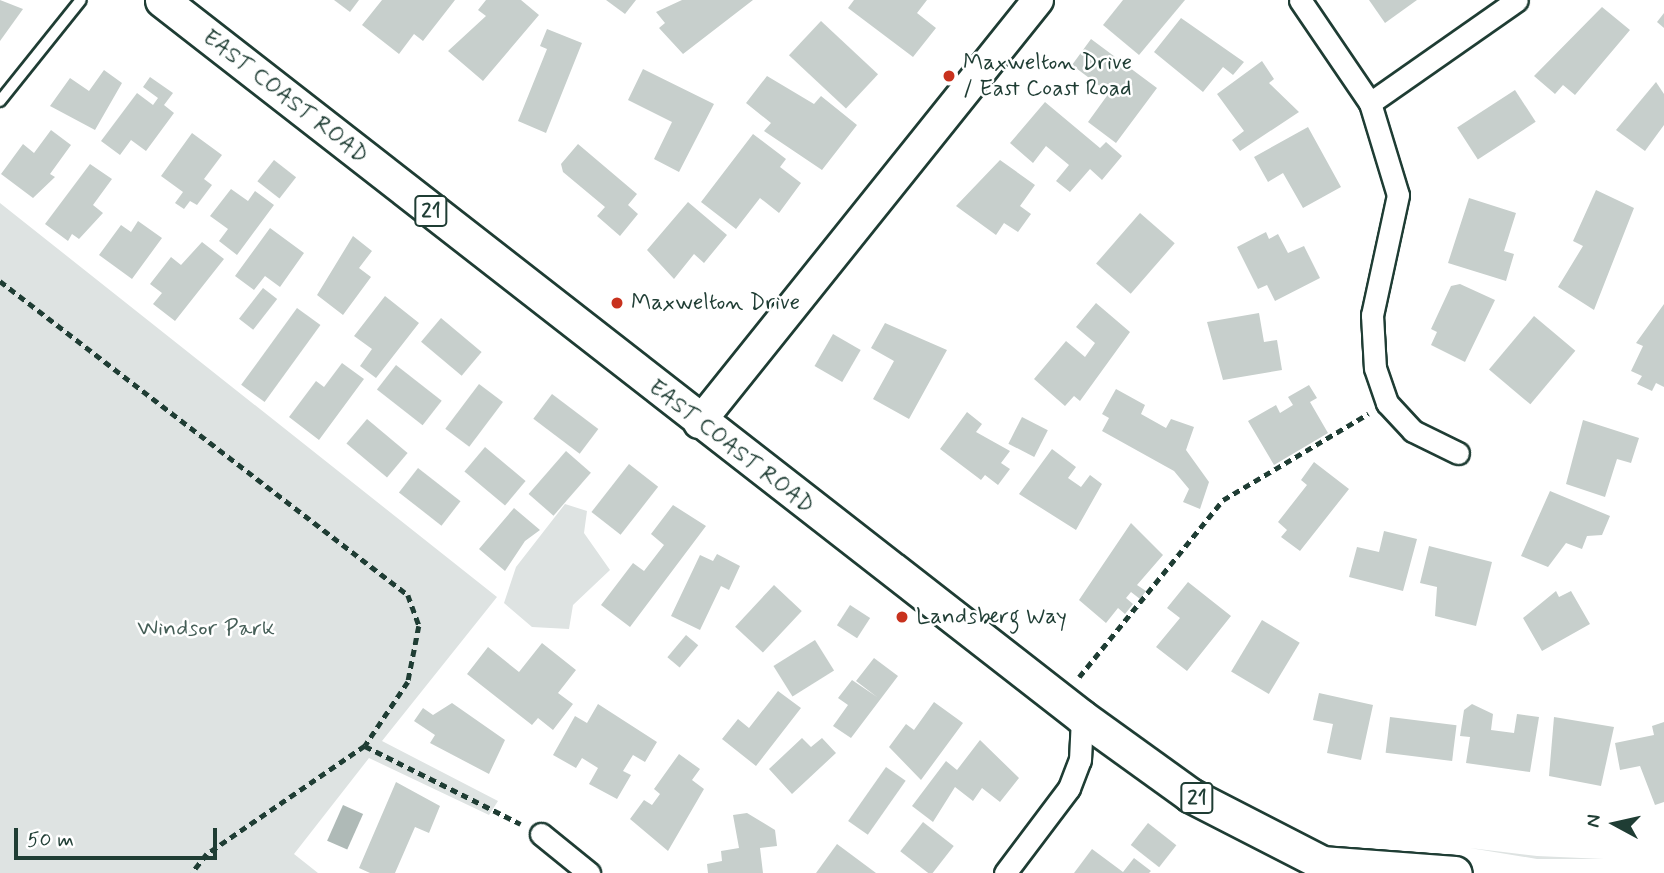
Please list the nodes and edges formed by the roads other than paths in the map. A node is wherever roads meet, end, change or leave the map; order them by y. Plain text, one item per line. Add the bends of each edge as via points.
1 (81, 0) edge
2 (162, 0) edge
3 (1038, 0) edge
4 (1300, 0) edge
5 (1517, 0) edge
6 (0, 101) edge
7 (1370, 103) junction
8 (699, 423) junction
9 (1458, 453) dead end
10 (1071, 708) junction
11 (541, 834) road end
12 (1010, 867) edge
13 (1333, 870) edge
14 (589, 873) edge
15 (1455, 873) edge

1 - 6 lane
2 - 8 main road, EAST COAST ROAD / 21
3 - 8 street
4 - 7 street
5 - 7 street
7 - 9 street via 1398,195 1371,315 1374,368 1387,403 1413,431
8 - 10 main road, EAST COAST ROAD / 21
10 - 12 street via 1080,760 1069,789
10 - 13 main road, EAST COAST ROAD / 21 via 1190,795
11 - 14 street
13 - 15 main road, EAST COAST ROAD / 21

